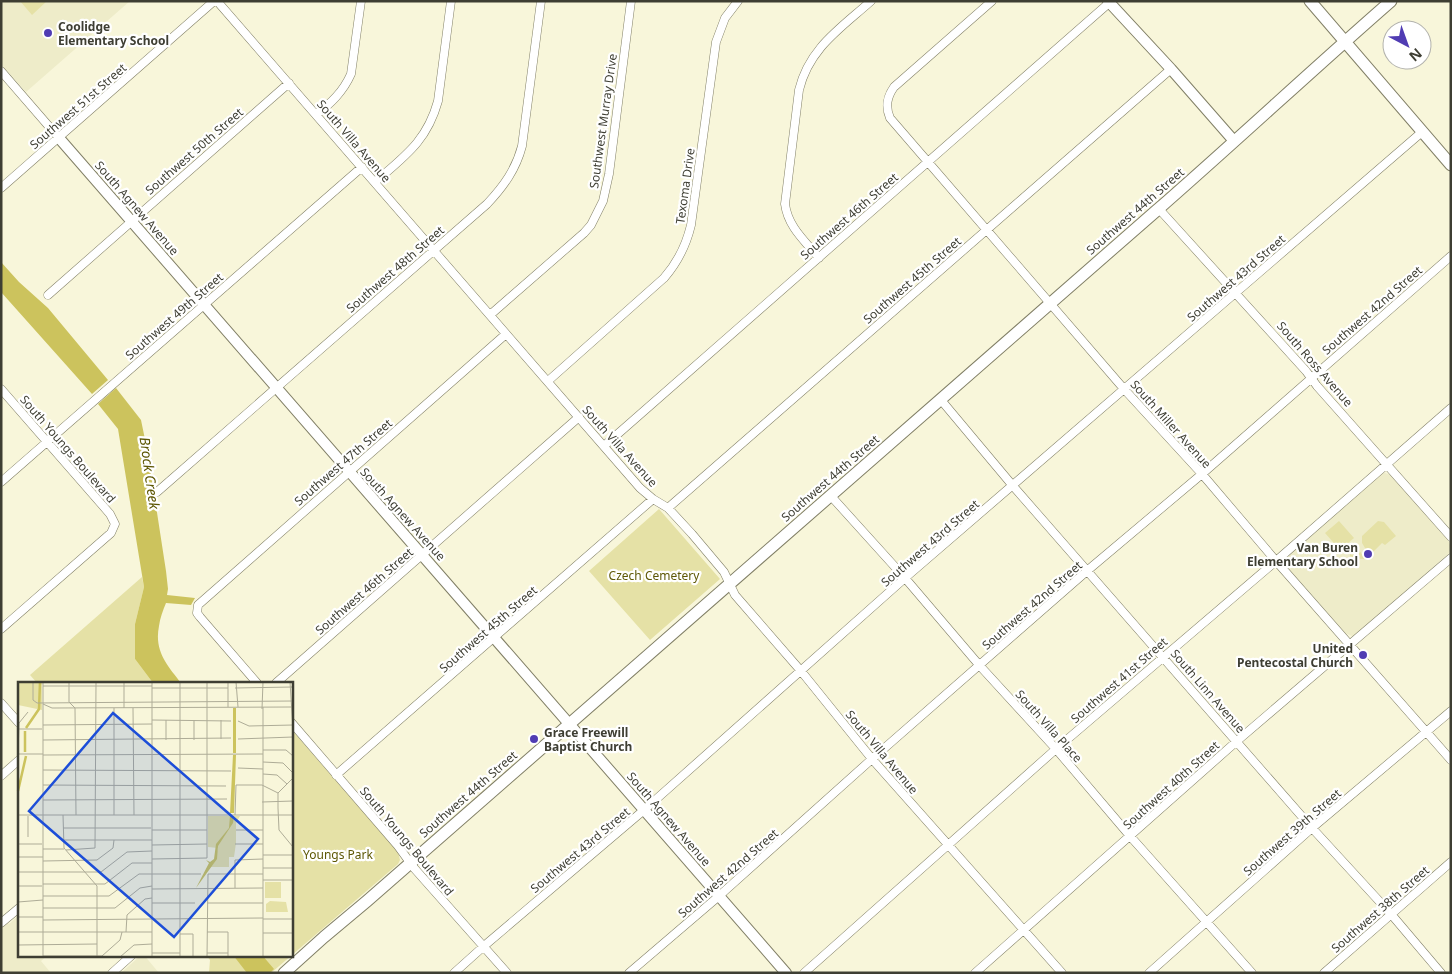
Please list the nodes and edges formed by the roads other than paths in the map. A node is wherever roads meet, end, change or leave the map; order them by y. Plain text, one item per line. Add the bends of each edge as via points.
1 (216, 1) edge
2 (361, 1) edge
3 (451, 1) edge
4 (541, 1) edge
5 (631, 1) edge
6 (738, 1) edge
7 (872, 1) edge
8 (992, 1) edge
9 (1310, 1) edge
10 (1391, 1) edge
11 (1109, 2) edge
12 (1345, 42) junction
13 (1171, 69) junction
14 (1, 71) edge
15 (288, 83) junction
16 (316, 115) junction
17 (1422, 132) junction
18 (59, 138) junction
19 (1234, 141) junction
20 (928, 162) junction
21 (1451, 165) edge
22 (362, 167) junction
23 (375, 182) junction
24 (1, 188) edge
25 (1159, 209) junction
26 (132, 221) junction
27 (987, 229) junction
28 (434, 250) junction
29 (1451, 256) edge
30 (819, 258) junction
31 (1236, 293) junction
32 (48, 295) dead end
33 (1050, 304) junction
34 (205, 305) junction
35 (490, 315) junction
36 (506, 334) junction
37 (1312, 378) junction
38 (548, 381) junction
39 (277, 388) junction
40 (1, 389) edge
41 (1124, 389) junction
42 (941, 400) junction
43 (1451, 408) edge
44 (579, 417) junction
45 (48, 441) junction
46 (604, 446) junction
47 (1387, 464) junction
48 (349, 472) junction
49 (1202, 474) junction
50 (1, 482) edge
51 (1013, 486) junction
52 (157, 492) dead end
53 (830, 495) junction
54 (653, 500) junction
55 (668, 508) junction
56 (1451, 537) edge
57 (423, 554) junction
58 (1451, 558) edge
59 (1276, 561) junction
60 (1088, 570) junction
61 (905, 578) junction
62 (729, 584) junction
63 (1, 629) edge
64 (495, 638) junction
65 (1350, 645) junction
66 (1163, 657) junction
67 (980, 666) junction
68 (801, 671) junction
69 (256, 682) edge
70 (277, 682) edge
71 (1, 703) edge
72 (1451, 711) edge
73 (18, 722) edge
74 (292, 723) edge
75 (569, 723) junction
76 (1426, 732) junction
77 (1238, 741) junction
78 (1056, 750) junction
79 (872, 759) junction
80 (1451, 760) edge
81 (18, 761) edge
82 (336, 775) junction
83 (1, 776) edge
84 (644, 810) junction
85 (1312, 828) junction
86 (1130, 836) junction
87 (948, 845) junction
88 (1451, 862) edge
89 (410, 863) junction
90 (719, 896) junction
91 (18, 909) edge
92 (1391, 914) junction
93 (1207, 922) junction
94 (1, 923) edge
95 (1023, 930) junction
96 (484, 946) junction
97 (131, 956) edge
98 (112, 973) edge
99 (284, 973) edge
100 (454, 973) edge
101 (507, 973) edge
102 (630, 973) edge
103 (786, 973) edge
104 (804, 973) edge
105 (975, 973) edge
106 (1062, 973) edge
107 (1149, 973) edge
108 (1252, 973) edge
109 (1324, 973) edge
110 (1441, 973) edge

1 - 15 street, South Villa Avenue
1 - 18 street, Southwest 51st Street
2 - 16 street via 348,82
3 - 23 street via 435,114 416,146
4 - 28 street, Southwest 48th Street via 524,134 516,165 496,195
5 - 35 street, Southwest Murray Drive via 607,187 597,213 576,241
6 - 38 street, Texoma Drive via 721,26 714,50 692,225 683,251 660,282
7 - 30 street via 815,54 799,90 785,204 789,222
8 - 20 street, South Miller Avenue via 898,83 889,96 887,108 890,118
9 - 12 main road
10 - 12 main road, Southwest 44th Street
11 - 13 street
11 - 20 street, Southwest 46th Street
12 - 17 main road
12 - 19 main road, Southwest 44th Street
13 - 19 street
13 - 27 street, Southwest 45th Street
14 - 18 street, South Agnew Avenue
15 - 16 street, South Villa Avenue
15 - 26 street, Southwest 50th Street
16 - 22 street, South Villa Avenue
17 - 21 main road
17 - 31 street, Southwest 43rd Street
18 - 24 street, Southwest 51st Street
18 - 26 street, South Agnew Avenue
19 - 25 main road, Southwest 44th Street
20 - 27 street, South Miller Avenue
20 - 30 street, Southwest 46th Street
22 - 23 street, South Villa Avenue
22 - 34 street, Southwest 49th Street
23 - 28 street, South Villa Avenue
25 - 31 street, South Ross Avenue
25 - 33 main road, Southwest 44th Street
26 - 32 street, Southwest 50th Street
26 - 34 street, South Agnew Avenue
27 - 33 street, South Miller Avenue
27 - 55 street, Southwest 45th Street
28 - 35 street, South Villa Avenue
28 - 39 street, Southwest 48th Street
29 - 37 street, Southwest 42nd Street
30 - 46 street, Southwest 46th Street
31 - 37 street, South Ross Avenue
31 - 41 street, Southwest 43rd Street
33 - 41 street, South Miller Avenue
33 - 42 main road, Southwest 44th Street
34 - 39 street, South Agnew Avenue
34 - 45 street, Southwest 49th Street
35 - 36 street, South Villa Avenue
36 - 38 street, South Villa Avenue
36 - 48 street, Southwest 47th Street
37 - 47 street, South Ross Avenue
37 - 49 street, Southwest 42nd Street
38 - 44 street, South Villa Avenue
39 - 48 street, South Agnew Avenue
39 - 52 street, Southwest 48th Street
40 - 45 street, South Youngs Boulevard
41 - 49 street, South Miller Avenue
41 - 51 street, Southwest 43rd Street
42 - 51 street, South Linn Avenue
42 - 53 main road, Southwest 44th Street
43 - 47 street, Southwest 41st Street
44 - 46 street, South Villa Avenue
44 - 57 street, Southwest 46th Street
45 - 50 street, Southwest 49th Street
45 - 63 street, South Youngs Boulevard via 110,514 114,529
46 - 54 street, South Villa Avenue
47 - 56 street, South Ross Avenue
47 - 59 street, Southwest 41st Street
48 - 57 street, South Agnew Avenue
48 - 69 street, Southwest 47th Street via 202,601 197,609 200,617
49 - 59 street, South Miller Avenue
49 - 60 street, Southwest 42nd Street
51 - 60 street, South Linn Avenue
51 - 61 street, Southwest 43rd Street
53 - 61 street, South Villa Place
53 - 62 main road, Southwest 44th Street
54 - 55 street, South Villa Avenue
54 - 64 street, Southwest 45th Street
55 - 62 street, South Villa Avenue via 724,572
57 - 64 street, South Agnew Avenue
57 - 70 street, Southwest 46th Street
58 - 65 street, Southwest 40th Street
59 - 65 street, South Miller Avenue
59 - 66 street, Southwest 41st Street
60 - 66 street, South Linn Avenue
60 - 67 street, Southwest 42nd Street
61 - 67 street, South Villa Place
61 - 68 street, Southwest 43rd Street
62 - 68 street, South Villa Avenue
62 - 75 main road, Southwest 44th Street
64 - 75 street, South Agnew Avenue
64 - 82 street, Southwest 45th Street
65 - 76 street, South Miller Avenue
65 - 77 street, Southwest 40th Street
66 - 77 street, South Linn Avenue
66 - 78 street, Southwest 41st Street
67 - 78 street, South Villa Place
67 - 79 street, Southwest 42nd Street
68 - 79 street, South Villa Avenue
68 - 84 street, Southwest 43rd Street
71 - 73 street
72 - 76 street, Southwest 39th Street
74 - 82 street, South Youngs Boulevard
75 - 84 street, South Agnew Avenue
75 - 89 main road, Southwest 44th Street
76 - 80 street, South Miller Avenue
76 - 85 street, Southwest 39th Street
77 - 85 street, South Linn Avenue
77 - 86 street, Southwest 40th Street
78 - 86 street, South Villa Place
78 - 87 street, Southwest 41st Street
79 - 87 street, South Villa Avenue
79 - 90 street, Southwest 42nd Street
81 - 83 street
82 - 89 street, South Youngs Boulevard
84 - 90 street, South Agnew Avenue
84 - 96 street, Southwest 43rd Street
85 - 92 street, South Linn Avenue
85 - 93 street, Southwest 39th Street
86 - 93 street, South Villa Place
86 - 95 street, Southwest 40th Street
87 - 95 street, South Villa Avenue
87 - 104 street, Southwest 41st Street
88 - 92 street, Southwest 38th Street
89 - 96 street, South Youngs Boulevard
89 - 99 main road, Southwest 44th Street
90 - 102 street, Southwest 42nd Street
90 - 103 street, South Agnew Avenue
91 - 94 street
92 - 109 street, Southwest 38th Street
92 - 110 street, South Linn Avenue
93 - 107 street, Southwest 39th Street
93 - 108 street, South Villa Place
95 - 105 street, Southwest 40th Street
95 - 106 street, South Villa Avenue
96 - 100 street, Southwest 43rd Street
96 - 101 street, South Youngs Boulevard
97 - 98 street

